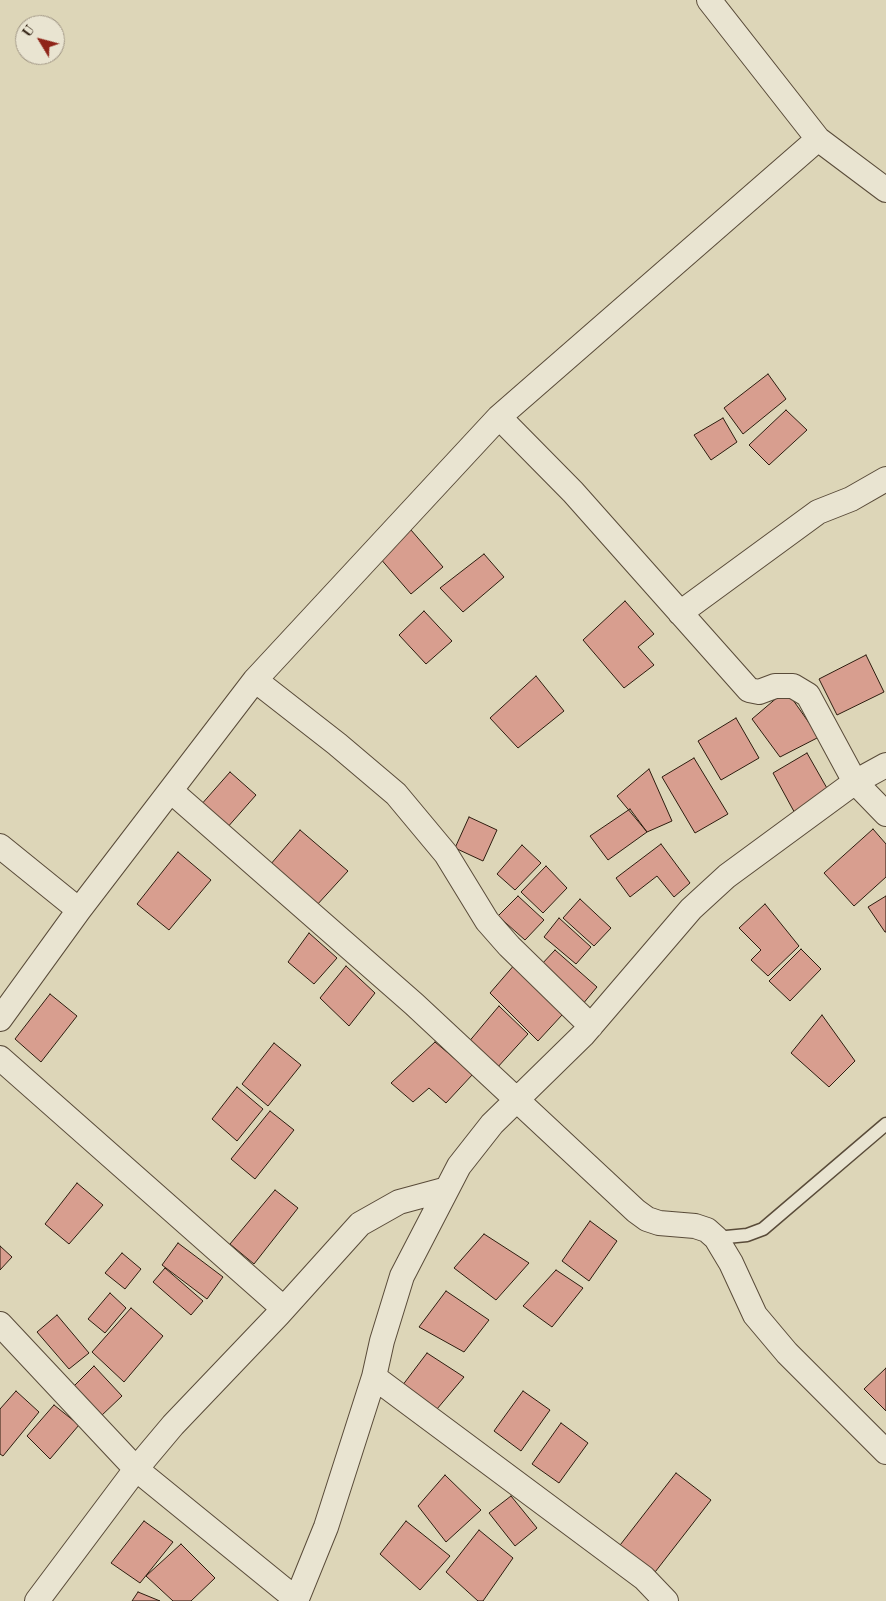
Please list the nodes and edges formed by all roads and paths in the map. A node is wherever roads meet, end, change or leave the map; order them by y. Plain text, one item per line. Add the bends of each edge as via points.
1 (709, 0) edge
2 (818, 139) junction
3 (886, 190) edge
4 (499, 417) junction
5 (886, 479) edge
6 (680, 612) junction
7 (254, 680) junction
8 (886, 765) edge
9 (855, 782) junction
10 (170, 791) junction
11 (886, 814) edge
12 (0, 846) edge
13 (79, 910) junction
14 (0, 1019) edge
15 (591, 1026) junction
16 (0, 1058) edge
17 (517, 1100) junction
18 (886, 1124) edge
19 (448, 1189) junction
20 (716, 1238) junction
21 (283, 1308) junction
22 (0, 1325) edge
23 (374, 1377) junction
24 (886, 1452) edge
25 (136, 1469) junction
26 (37, 1601) edge
27 (297, 1601) edge
28 (666, 1601) edge

1 - 2 street
2 - 3 street
2 - 4 street
4 - 6 street via 573,492
4 - 7 street
5 - 6 street via 851,499 818,512
6 - 9 street via 749,690 759,692 775,686 793,686 808,695
7 - 10 street
7 - 15 street via 396,794 446,854 493,927
8 - 9 street
9 - 11 street
9 - 15 street via 727,876 698,902
10 - 13 street
10 - 17 street via 414,1004
12 - 13 street
13 - 14 street
15 - 17 street
16 - 21 street
17 - 19 street via 492,1124 459,1166
17 - 20 street via 647,1219 695,1226
18 - 20 lane via 763,1229 747,1235
19 - 21 street via 399,1202 360,1224
19 - 23 street via 402,1276
20 - 24 street via 755,1315 787,1353
21 - 25 street
22 - 25 street
23 - 27 street via 326,1527
23 - 28 street via 644,1578
25 - 26 street
25 - 27 street

